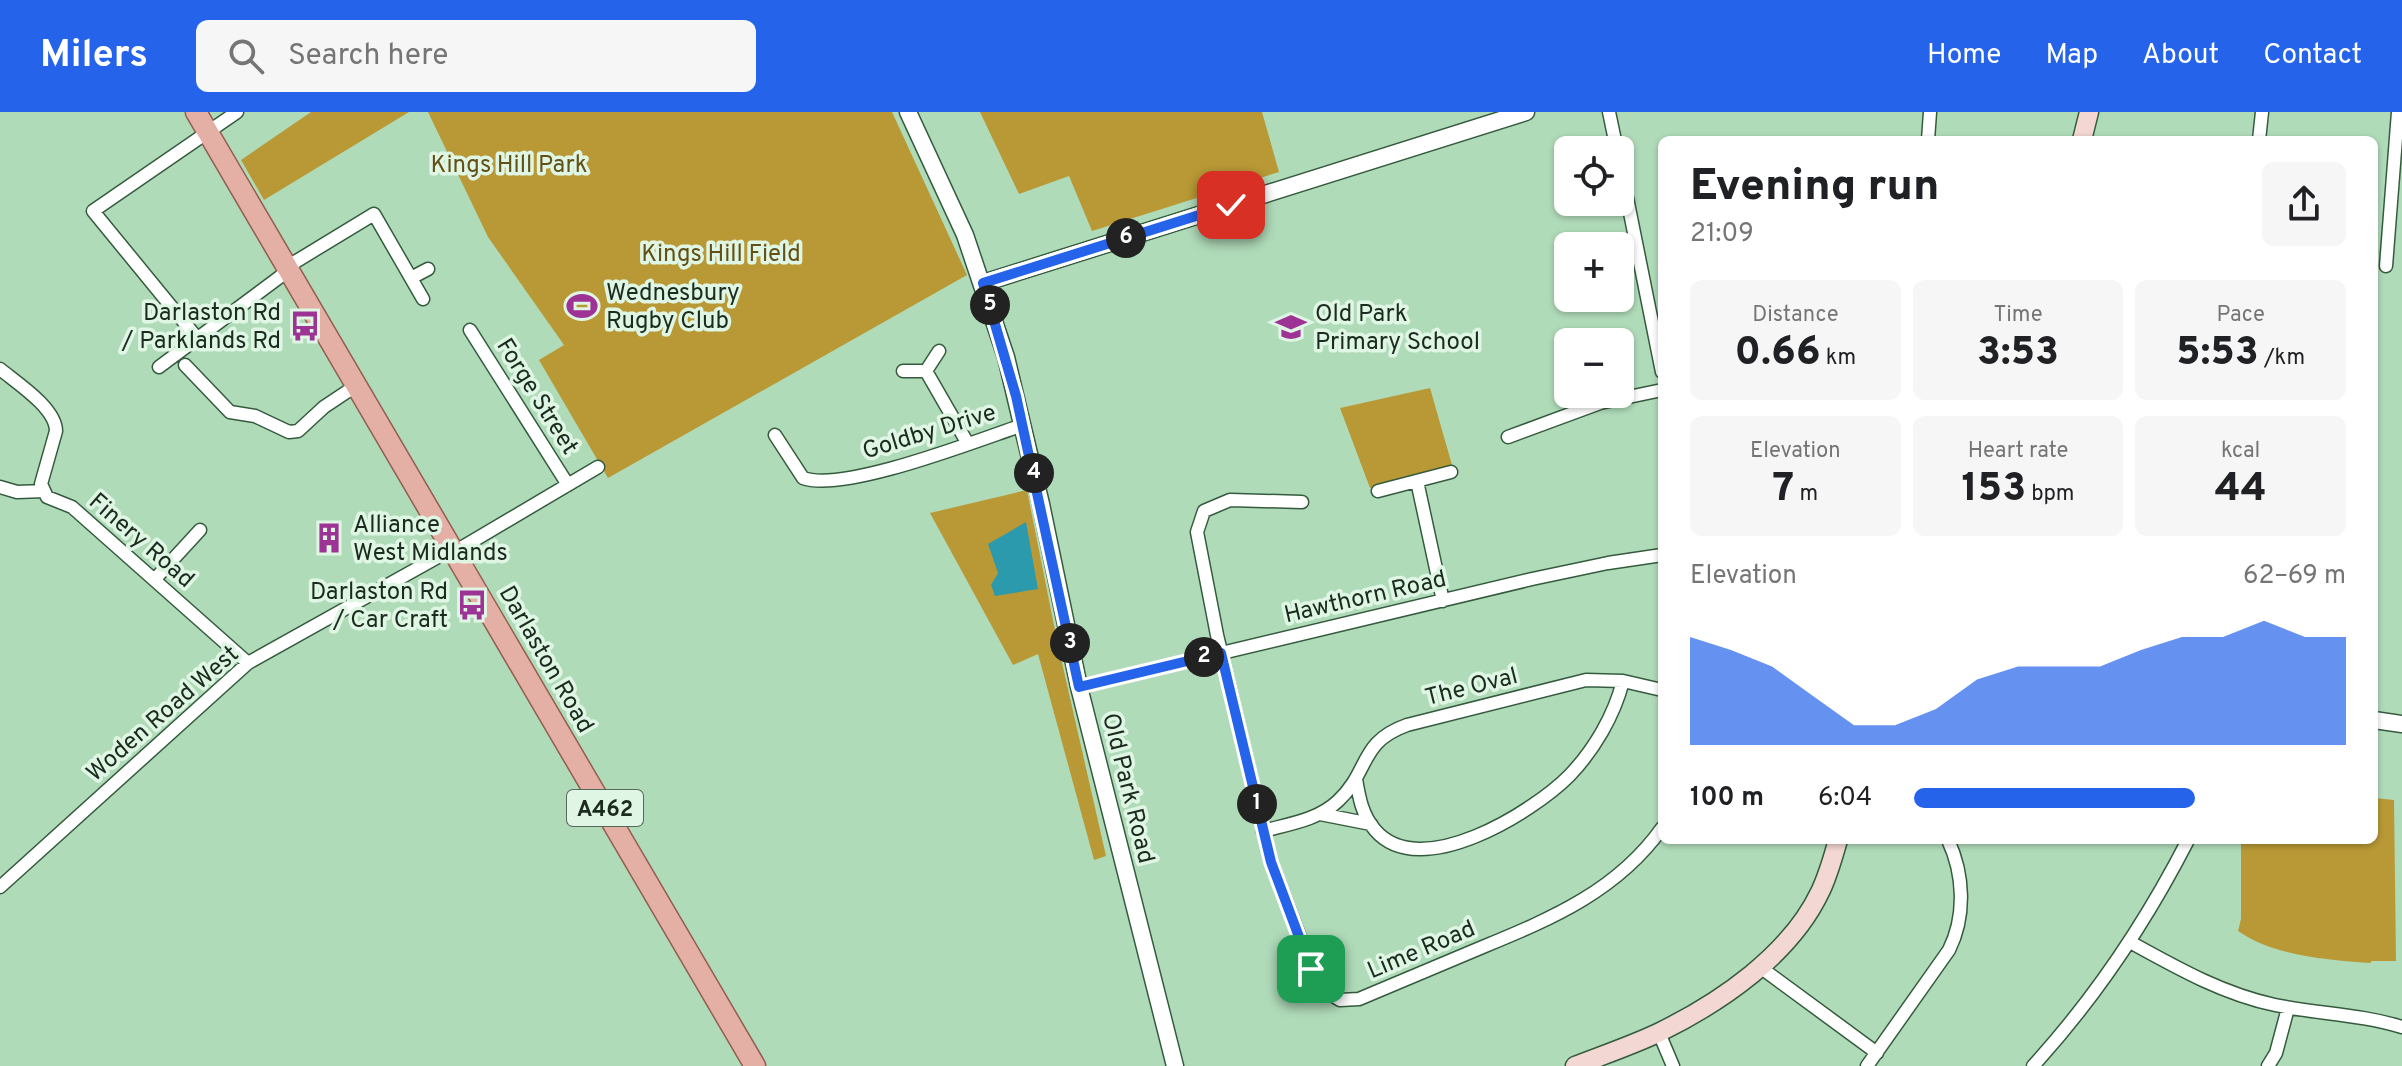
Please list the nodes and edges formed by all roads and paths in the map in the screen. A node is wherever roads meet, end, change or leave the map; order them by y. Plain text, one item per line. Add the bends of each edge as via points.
1 (196, 112) edge
2 (237, 112) edge
3 (908, 112) edge
4 (1526, 112) edge
5 (1609, 112) edge
6 (1930, 112) edge
7 (2081, 112) edge
8 (2089, 112) edge
9 (2262, 112) edge
10 (2398, 112) edge
11 (209, 133) junction
12 (1614, 136) edge
13 (1928, 136) edge
14 (2081, 136) edge
15 (2082, 136) edge
16 (2259, 136) edge
17 (388, 206) dead end
18 (374, 214) junction
19 (1633, 216) edge
20 (2386, 266) dead end
21 (428, 269) dead end
22 (289, 270) junction
23 (411, 278) junction
24 (983, 283) junction
25 (423, 299) dead end
26 (1657, 318) edge
27 (470, 330) dead end
28 (197, 338) junction
29 (939, 351) dead end
30 (185, 365) dead end
31 (159, 367) dead end
32 (0, 369) edge
33 (903, 371) dead end
34 (926, 371) junction
35 (357, 385) junction
36 (1658, 391) edge
37 (1023, 425) junction
38 (775, 435) dead end
39 (1508, 437) dead end
40 (968, 444) junction
41 (598, 467) dead end
42 (1451, 472) dead end
43 (1417, 481) junction
44 (568, 485) junction
45 (0, 487) edge
46 (44, 491) junction
47 (1378, 491) dead end
48 (1302, 502) dead end
49 (200, 530) dead end
50 (453, 551) junction
51 (1658, 556) edge
52 (155, 579) junction
53 (1443, 601) junction
54 (1221, 653) junction
55 (248, 663) junction
56 (1623, 681) junction
57 (1079, 687) junction
58 (1658, 689) edge
59 (2378, 721) edge
60 (2402, 724) edge
61 (1356, 779) junction
62 (1320, 814) junction
63 (1371, 824) junction
64 (1263, 831) junction
65 (1658, 832) edge
66 (1837, 844) edge
67 (1949, 844) edge
68 (2186, 844) edge
69 (0, 887) edge
70 (2130, 942) junction
71 (1760, 967) junction
72 (2288, 1008) junction
73 (2402, 1027) edge
74 (1659, 1033) junction
75 (1877, 1053) junction
76 (755, 1066) edge
77 (1175, 1066) edge
78 (1575, 1066) edge
79 (1673, 1066) edge
80 (1867, 1066) edge
81 (2033, 1066) edge
82 (2268, 1066) edge

1 - 11 main road, Darlaston Road / A462
2 - 11 street
3 - 24 street, Old Park Road
4 - 24 street
5 - 12 street
6 - 13 street
7 - 14 main road
8 - 15 main road
9 - 16 street
10 - 20 street
11 - 22 main road, Darlaston Road / A462
11 - 28 street via 93,211
17 - 18 street
18 - 22 street
18 - 23 street
19 - 26 street
21 - 23 street
22 - 28 street
22 - 35 main road, Darlaston Road / A462
23 - 25 street
24 - 37 street, Old Park Road
27 - 44 street, Forge Street
28 - 31 street
29 - 34 street
30 - 35 street via 230,412 255,416 289,432 298,431
32 - 46 street via 56,421 41,484
33 - 34 street
34 - 40 street
35 - 50 main road, Darlaston Road / A462
36 - 39 street via 1600,403
37 - 40 street, Goldby Drive
37 - 57 street, Old Park Road
38 - 40 street, Goldby Drive via 803,478 824,482 913,463
41 - 44 street, Forge Street
42 - 43 street
43 - 47 street
43 - 53 street
44 - 50 street, Forge Street
45 - 46 street
46 - 52 street, Finery Road via 72,507
48 - 54 street, Lime Road via 1230,500 1204,511 1197,532
49 - 52 street
50 - 55 street, Woden Road West
50 - 76 main road, Darlaston Road / A462
51 - 53 street, Hawthorn Road
52 - 55 street, Finery Road
53 - 54 street, Hawthorn Road
54 - 57 street, Hawthorn Road
54 - 64 street, Lime Road
55 - 69 street, Woden Road West
56 - 58 street, The Oval
56 - 61 street, The Oval via 1569,683 1396,729 1377,741
56 - 63 street via 1607,723 1571,773 1536,804 1501,825 1429,849 1394,843
57 - 77 street, Old Park Road
59 - 60 street
61 - 62 street, The Oval
61 - 63 street
62 - 63 street
62 - 64 street, The Oval
64 - 65 street, Lime Road via 1319,987 1331,997 1348,1000 1588,899 1618,877
66 - 71 main road via 1811,908
67 - 75 street via 1961,891 1956,934
68 - 70 street
70 - 72 street via 2216,987
70 - 81 street
71 - 74 main road
71 - 75 street
72 - 73 street
72 - 82 street
74 - 78 main road
74 - 79 street
75 - 80 street

